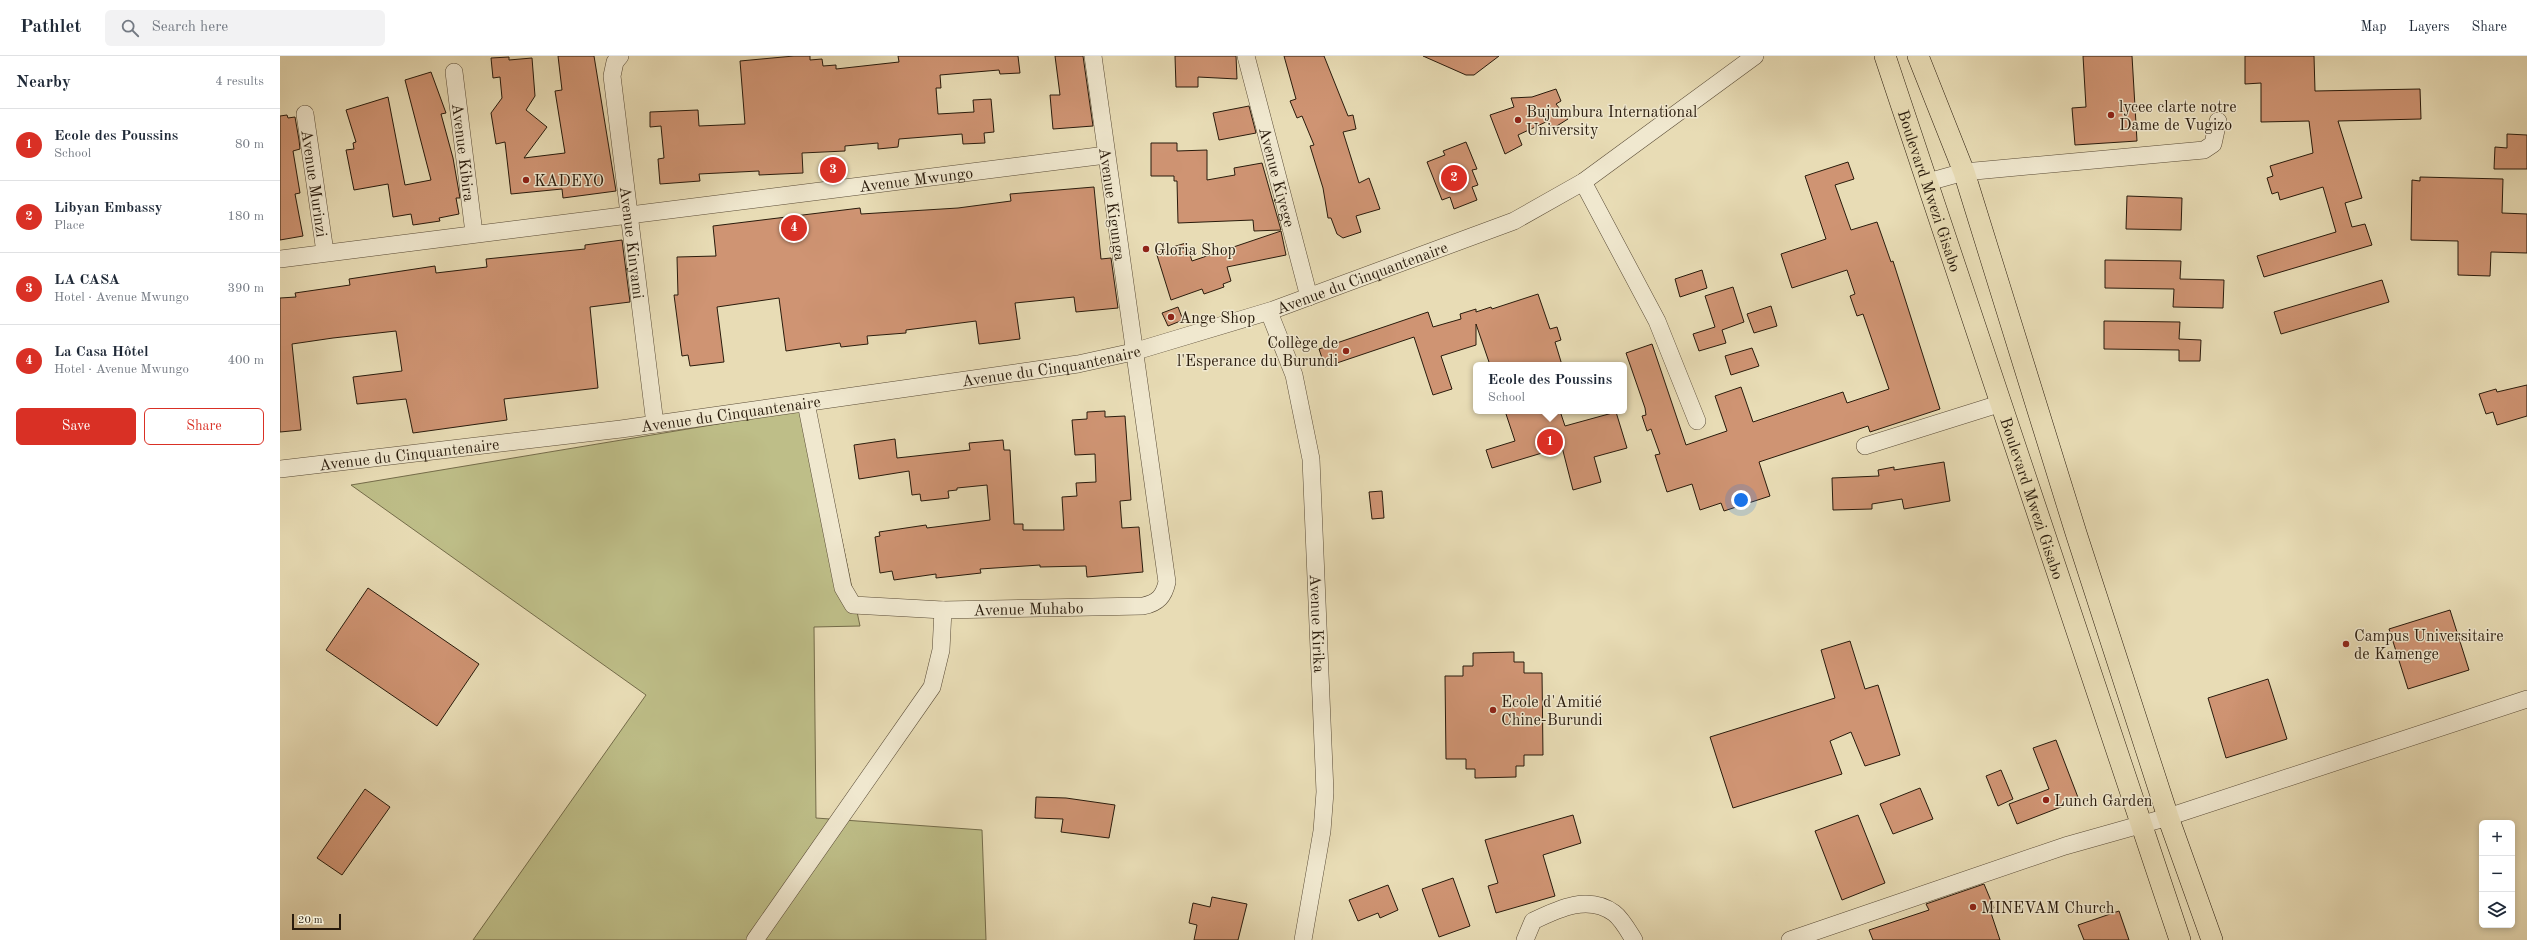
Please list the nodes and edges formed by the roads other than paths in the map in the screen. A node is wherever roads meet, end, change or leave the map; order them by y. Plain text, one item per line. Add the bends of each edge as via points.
1 (1093, 56) edge
2 (1246, 56) edge
3 (1755, 56) edge
4 (1885, 56) edge
5 (1918, 56) edge
6 (618, 59) edge
7 (454, 72) dead end
8 (305, 114) dead end
9 (2218, 121) dead end
10 (1106, 155) junction
11 (1964, 172) junction
12 (1583, 182) junction
13 (1928, 182) junction
14 (630, 215) junction
15 (474, 233) junction
16 (325, 252) junction
17 (280, 259) edge
18 (1309, 297) junction
19 (1269, 312) junction
20 (1133, 352) junction
21 (806, 403) junction
22 (2002, 403) junction
23 (1698, 421) dead end
24 (655, 424) junction
25 (1865, 446) dead end
26 (280, 469) edge
27 (2076, 533) junction
28 (2046, 541) junction
29 (943, 610) junction
30 (2527, 699) edge
31 (2168, 818) junction
32 (2140, 825) junction
33 (755, 940) edge
34 (1303, 940) edge
35 (1525, 940) edge
36 (1634, 940) edge
37 (1790, 940) edge
38 (2180, 940) edge
39 (2212, 940) edge

1 - 10 street, Avenue Kigunga
2 - 18 street, Avenue Kiyege
3 - 12 street, Avenue du Cinquantenaire
4 - 13 main road, Boulevard Mwezi Gisabo
5 - 11 main road, Boulevard Mwezi Gisabo
6 - 14 street, Avenue Kinyami via 612,76
7 - 15 street, Avenue Kibira
8 - 16 street, Avenue Murinzi
9 - 11 street via 2213,144 2204,150
10 - 14 street, Avenue Mwungo
10 - 20 street, Avenue Kigunga
11 - 13 street
11 - 27 main road, Boulevard Mwezi Gisabo
12 - 18 street, Avenue du Cinquantenaire via 1514,221
12 - 23 street via 1657,321
13 - 22 main road, Boulevard Mwezi Gisabo
14 - 15 street, Avenue Mwungo
14 - 24 street, Avenue Kinyami
15 - 16 street, Avenue Mwungo
16 - 17 street, Avenue Mwungo
18 - 19 street, Avenue du Cinquantenaire
19 - 20 street, Avenue du Cinquantenaire
19 - 34 street, Avenue Kirika via 1294,375 1312,473 1324,792 1322,831
20 - 21 street, Avenue du Cinquantenaire via 1078,364
20 - 29 street, Avenue Muhabo via 1167,582 1162,596 1157,601 1143,606
21 - 24 street, Avenue du Cinquantenaire
21 - 29 street, Avenue Muhabo via 839,570 850,602 857,607
22 - 25 street
22 - 28 main road, Boulevard Mwezi Gisabo
24 - 26 street, Avenue du Cinquantenaire
27 - 28 main road
27 - 31 main road, Boulevard Mwezi Gisabo
28 - 32 main road, Boulevard Mwezi Gisabo
29 - 33 street via 941,650 932,687
30 - 31 street
31 - 32 street
31 - 39 main road, Boulevard Mwezi Gisabo
32 - 37 street via 2066,846
32 - 38 main road, Boulevard Mwezi Gisabo
35 - 36 street via 1533,921 1574,904 1593,905 1614,913

